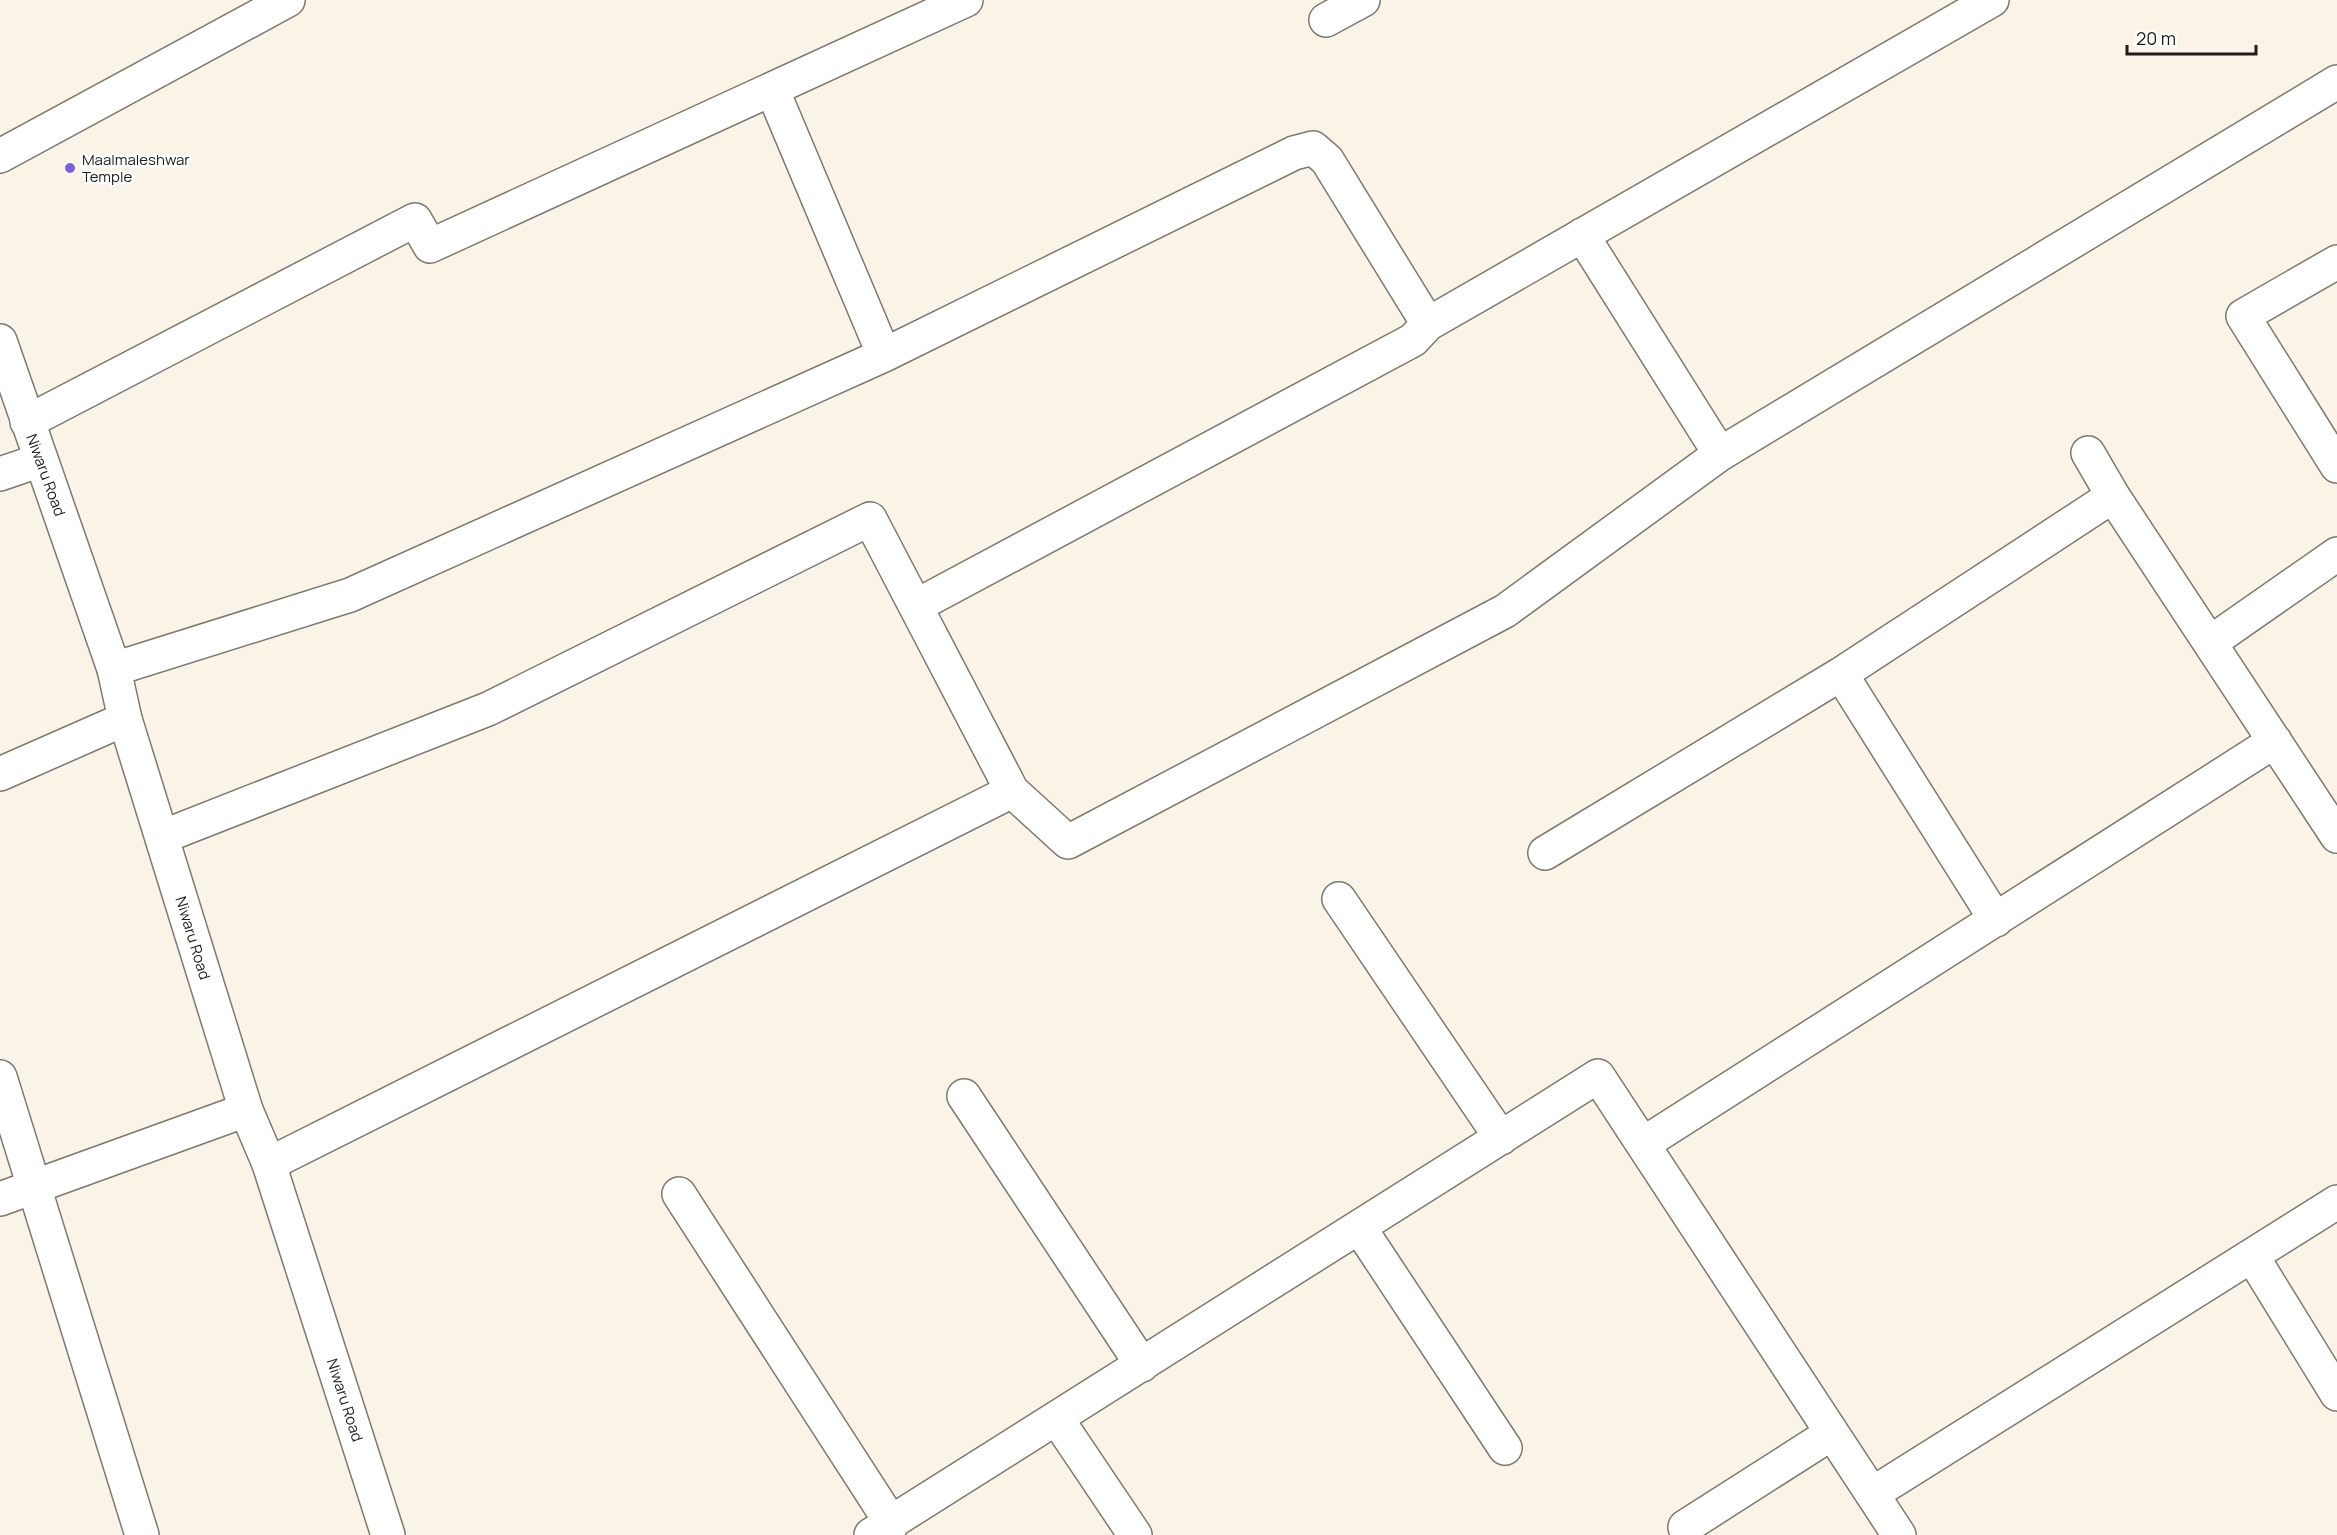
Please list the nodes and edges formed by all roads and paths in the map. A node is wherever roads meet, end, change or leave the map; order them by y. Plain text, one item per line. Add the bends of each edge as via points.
1 (288, 0) edge
2 (966, 0) edge
3 (1363, 0) edge
4 (1992, 0) edge
5 (1326, 20) dead end
6 (2337, 82) edge
7 (772, 89) junction
8 (0, 156) edge
9 (1582, 235) junction
10 (2337, 262) edge
11 (1428, 324) junction
12 (0, 341) edge
13 (884, 355) junction
14 (27, 422) junction
15 (1720, 453) junction
16 (2088, 453) dead end
17 (41, 460) junction
18 (2337, 466) edge
19 (0, 474) edge
20 (2113, 496) junction
21 (2337, 554) edge
22 (916, 606) junction
23 (2211, 642) junction
24 (114, 669) junction
25 (1842, 674) junction
26 (125, 719) junction
27 (2276, 741) junction
28 (0, 774) edge
29 (1012, 791) junction
30 (2337, 836) edge
31 (162, 837) junction
32 (1545, 853) dead end
33 (1339, 899) dead end
34 (1996, 920) junction
35 (0, 1077) edge
36 (964, 1096) dead end
37 (246, 1110) junction
38 (1501, 1137) junction
39 (1643, 1144) junction
40 (269, 1164) junction
41 (36, 1187) junction
42 (679, 1194) dead end
43 (0, 1199) edge
44 (2337, 1202) edge
45 (1359, 1227) junction
46 (2252, 1256) junction
47 (1142, 1365) junction
48 (2337, 1395) edge
49 (1057, 1419) junction
50 (1832, 1433) junction
51 (1505, 1448) dead end
52 (1872, 1494) junction
53 (1685, 1527) dead end
54 (881, 1529) edge
55 (142, 1535) edge
56 (388, 1535) edge
57 (1135, 1535) edge
58 (1899, 1535) edge

1 - 8 street
2 - 7 street
3 - 5 street
4 - 9 street
6 - 15 street
7 - 13 street
7 - 14 street via 430,246 415,220
9 - 11 street
9 - 15 street
10 - 18 street via 2243,316
11 - 13 street via 1327,160 1313,148 1294,153
11 - 22 street via 1413,340
12 - 14 street, Niwaru Road
13 - 24 street via 350,596
14 - 17 street, Niwaru Road
15 - 29 street via 1505,611 1068,842
16 - 20 street
17 - 19 street
17 - 24 street, Niwaru Road
20 - 23 street
20 - 25 street
21 - 23 street
22 - 29 street
22 - 31 street via 870,519 488,709
23 - 27 street
24 - 26 street, Niwaru Road
25 - 32 street
25 - 34 street
26 - 28 street
26 - 31 street, Niwaru Road
27 - 30 street
27 - 34 street
29 - 40 street
31 - 37 street, Niwaru Road
33 - 38 street
34 - 39 street
35 - 41 street
36 - 47 street
37 - 40 street, Niwaru Road
37 - 41 street
38 - 39 street via 1598,1076
38 - 45 street
39 - 50 street
40 - 56 street, Niwaru Road
41 - 43 street
41 - 55 street
42 - 54 street
44 - 46 street
45 - 47 street
45 - 51 street
46 - 48 street
46 - 52 street
47 - 49 street
49 - 54 street
49 - 57 street
50 - 52 street
50 - 53 street
52 - 58 street

